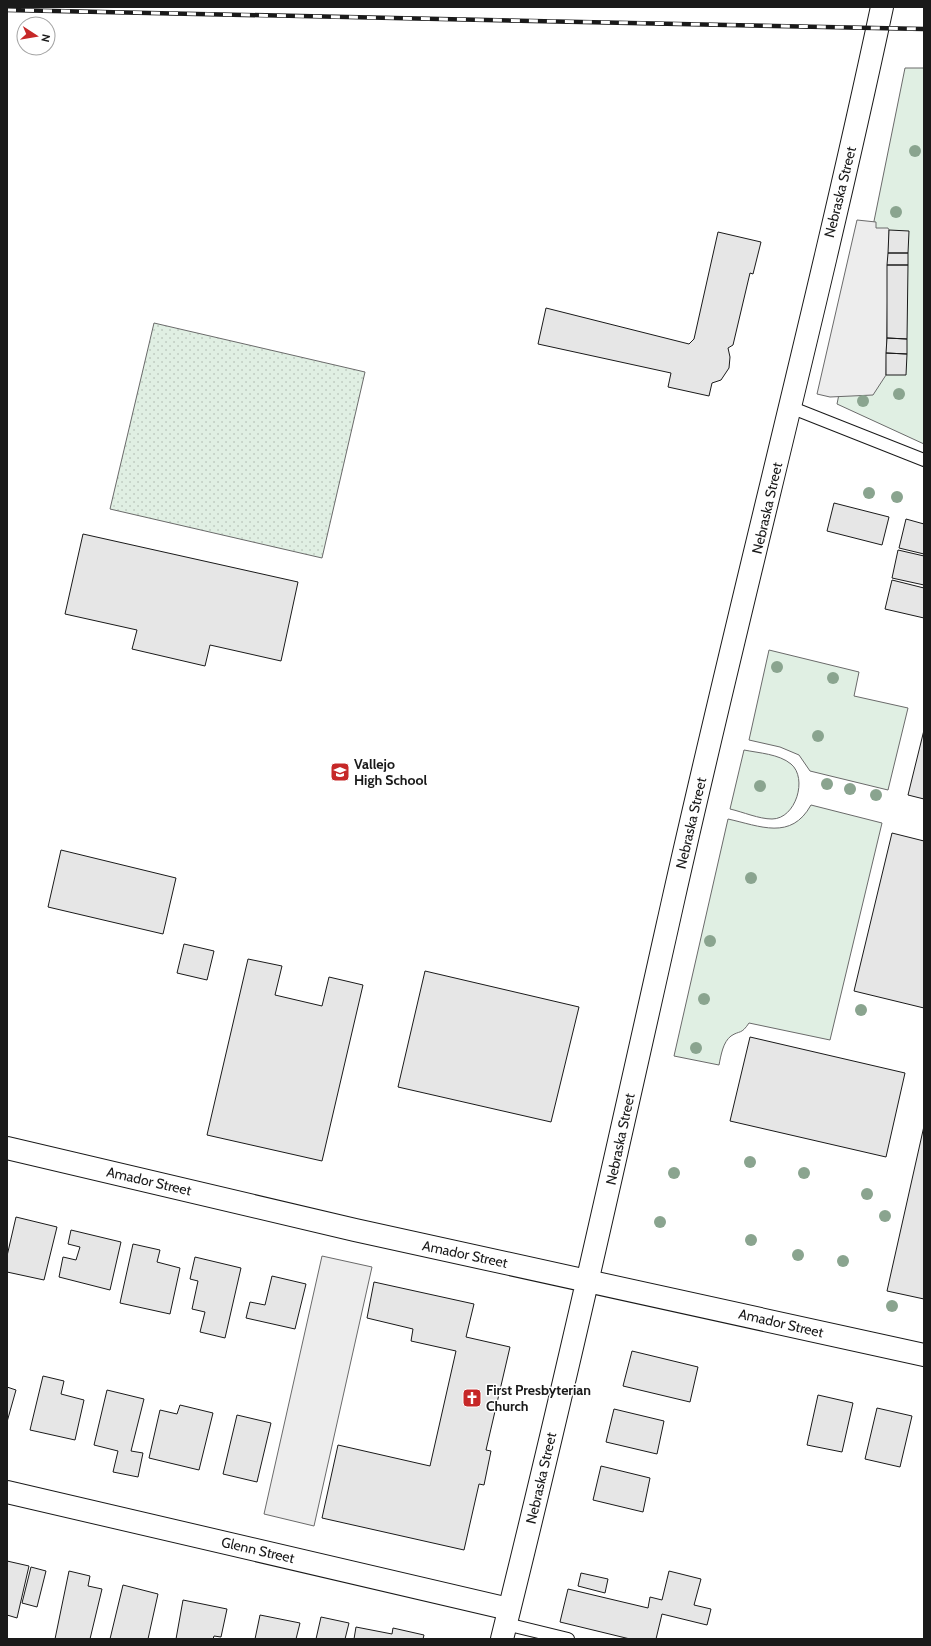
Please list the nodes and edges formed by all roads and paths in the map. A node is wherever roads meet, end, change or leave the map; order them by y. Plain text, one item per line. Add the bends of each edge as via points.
1 (882, 7) edge
2 (790, 407) junction
3 (924, 460) edge
4 (7, 1148) edge
5 (588, 1280) junction
6 (924, 1355) edge
7 (7, 1492) edge
8 (506, 1624) edge
9 (568, 1639) edge

1 - 2 street, Nebraska Street
2 - 3 lane
2 - 5 street, Nebraska Street via 673,901
4 - 5 street, Amador Street via 355,1230
5 - 6 street, Amador Street
5 - 8 street, Nebraska Street
7 - 8 street, Glenn Street
8 - 9 lane

